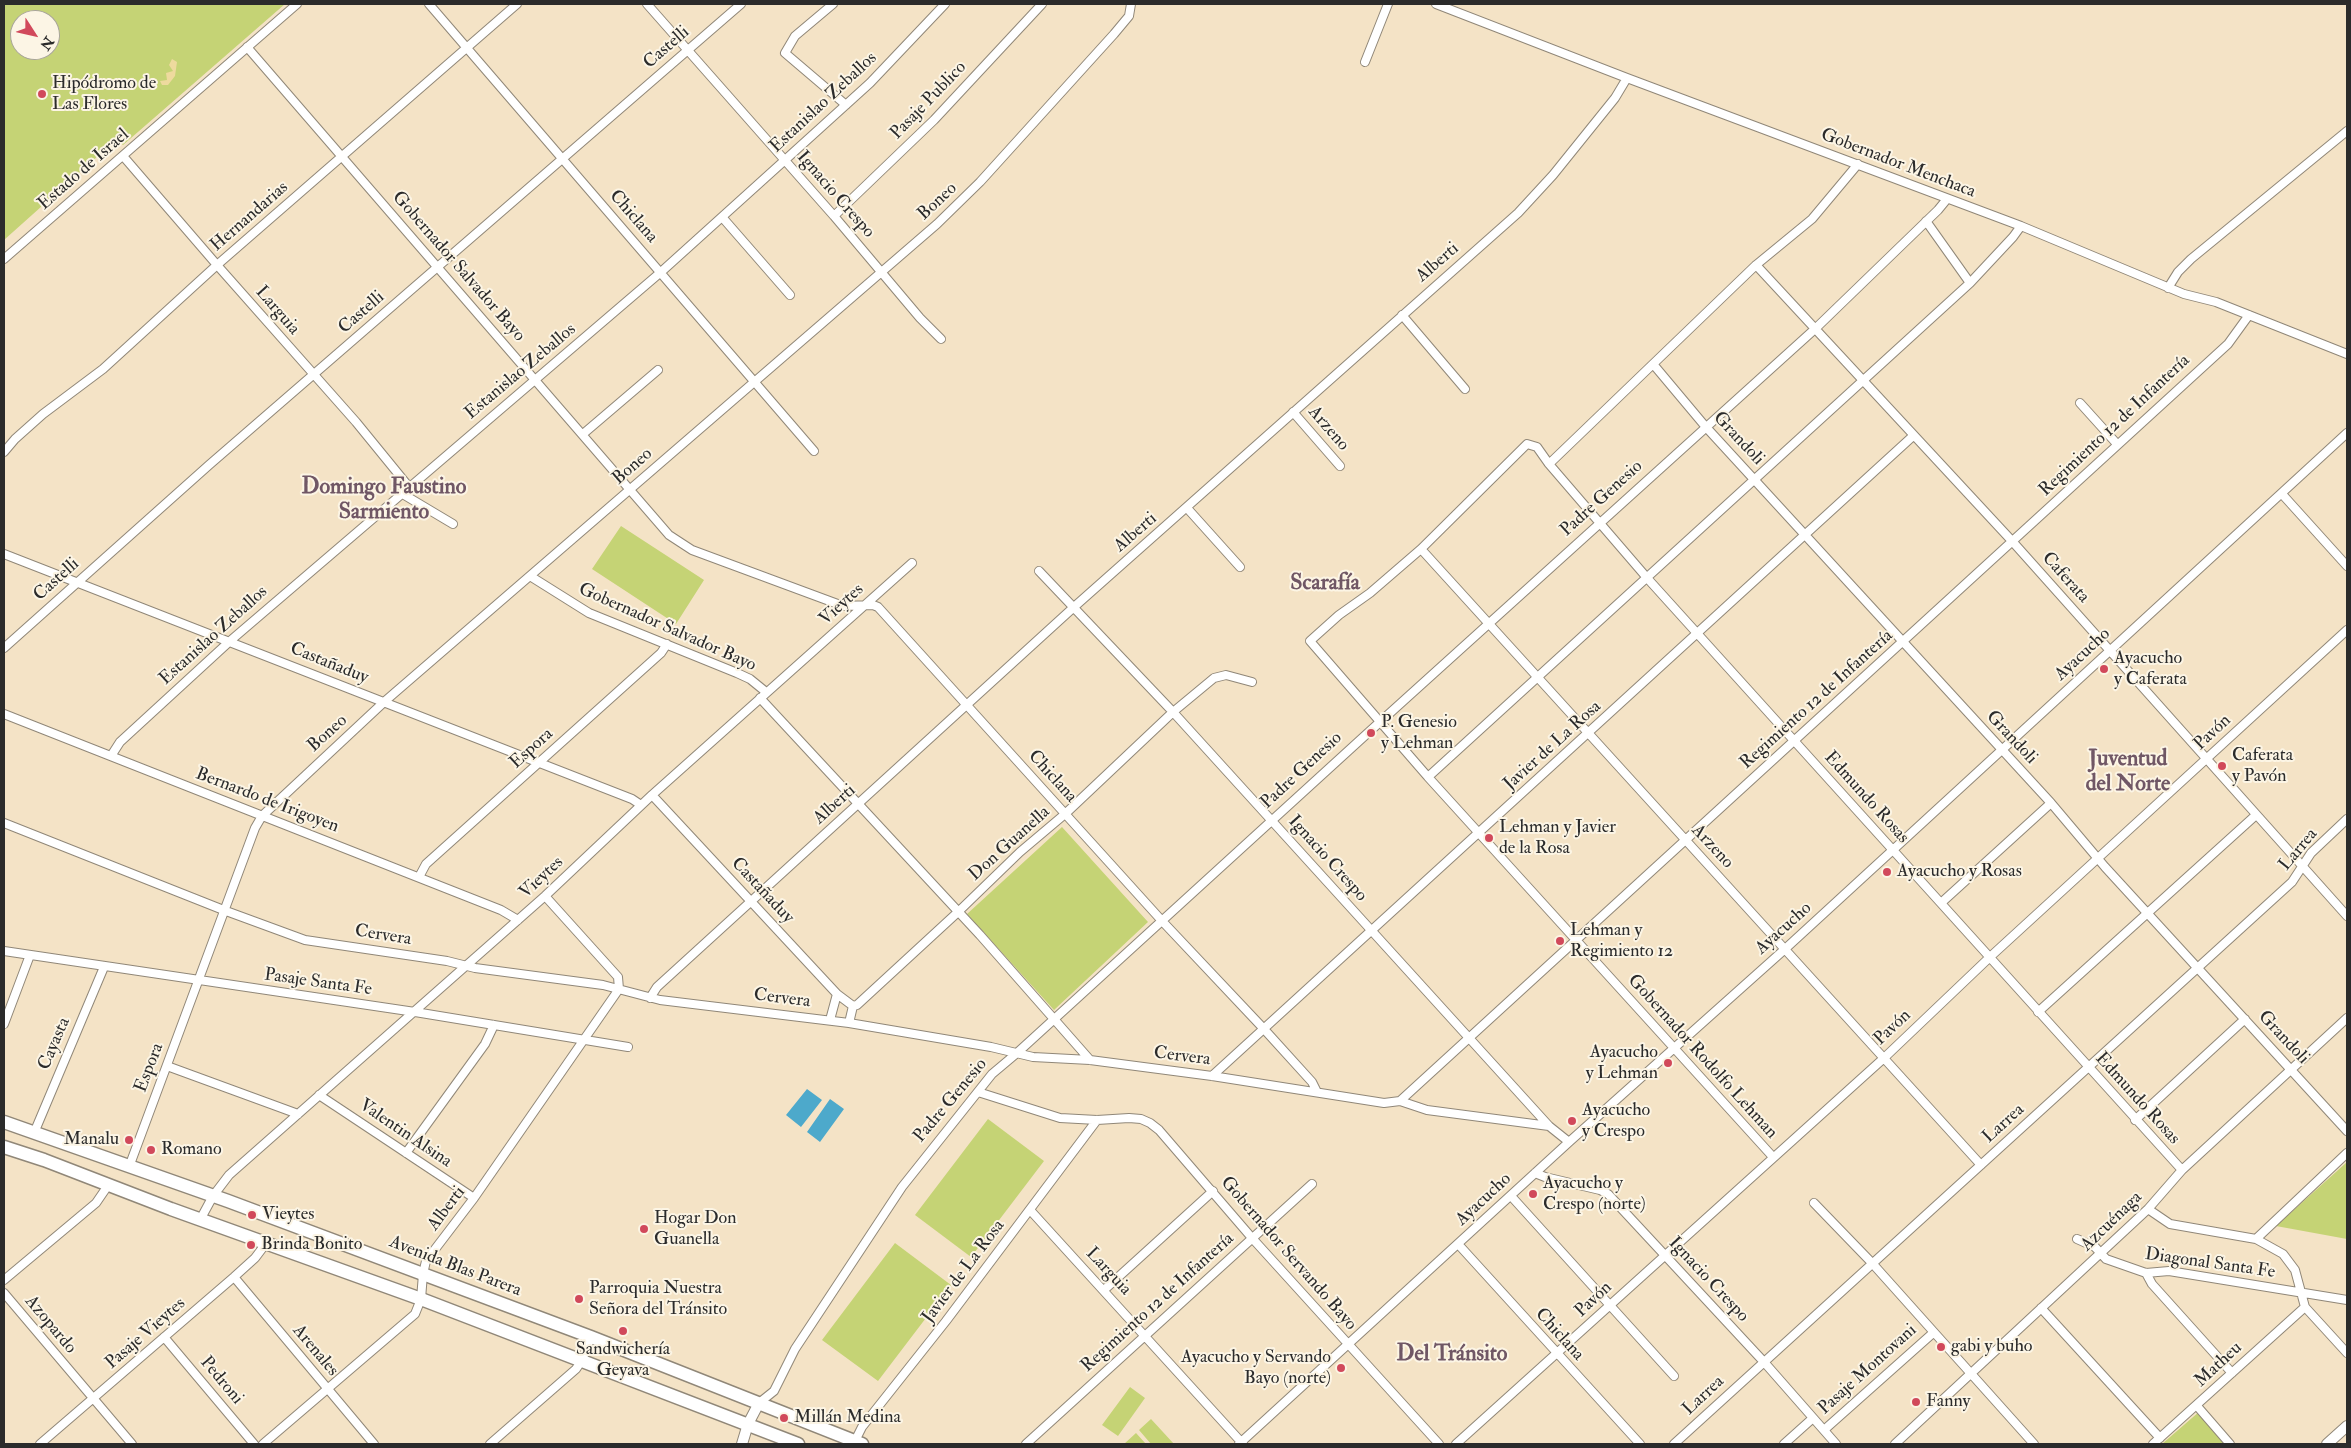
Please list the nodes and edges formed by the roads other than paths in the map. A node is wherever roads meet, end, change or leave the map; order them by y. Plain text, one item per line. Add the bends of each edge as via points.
1 (297, 4) edge
2 (429, 4) edge
3 (517, 4) edge
4 (647, 4) edge
5 (741, 4) edge
6 (833, 4) edge
7 (945, 4) edge
8 (1042, 4) edge
9 (1130, 4) edge
10 (1388, 4) edge
11 (1436, 4) edge
12 (247, 47) junction
13 (468, 47) junction
14 (688, 50) junction
15 (1365, 62) dead end
16 (1628, 78) junction
17 (846, 105) junction
18 (2347, 131) edge
19 (123, 156) junction
20 (342, 158) junction
21 (563, 159) junction
22 (785, 160) junction
23 (1858, 164) junction
24 (1946, 199) junction
25 (834, 216) junction
26 (722, 217) junction
27 (1926, 221) junction
28 (2021, 226) junction
29 (4, 259) edge
30 (1756, 265) junction
31 (217, 266) junction
32 (438, 267) junction
33 (660, 272) junction
34 (882, 273) junction
35 (1970, 283) junction
36 (2168, 288) junction
37 (790, 295) dead end
38 (1402, 315) junction
39 (2249, 315) junction
40 (1816, 328) junction
41 (941, 339) dead end
42 (2347, 354) edge
43 (1653, 364) junction
44 (658, 370) dead end
45 (313, 375) junction
46 (536, 379) junction
47 (1864, 381) junction
48 (756, 382) junction
49 (1466, 389) dead end
50 (2080, 403) dead end
51 (1293, 412) junction
52 (1705, 426) junction
53 (2347, 433) edge
54 (583, 434) junction
55 (1913, 436) junction
56 (2117, 444) junction
57 (814, 451) dead end
58 (4, 452) edge
59 (1548, 464) junction
60 (1340, 466) dead end
61 (1756, 480) junction
62 (408, 487) junction
63 (630, 490) junction
64 (401, 493) junction
65 (2282, 494) junction
66 (1187, 508) junction
67 (1599, 523) junction
68 (453, 524) dead end
69 (1806, 534) junction
70 (2012, 541) junction
71 (1420, 549) junction
72 (4, 554) edge
73 (717, 560) joint
74 (912, 563) dead end
75 (2347, 566) edge
76 (1240, 567) dead end
77 (1039, 572) dead end
78 (530, 576) junction
79 (1648, 579) junction
80 (76, 583) junction
81 (863, 606) junction
82 (1074, 608) junction
83 (1487, 624) junction
84 (2347, 630) edge
85 (1698, 634) junction
86 (230, 641) junction
87 (1902, 642) junction
88 (667, 644) junction
89 (4, 648) edge
90 (2109, 651) junction
91 (1537, 679) junction
92 (1252, 682) dead end
93 (766, 692) junction
94 (760, 698) junction
95 (384, 702) junction
96 (967, 705) junction
97 (1173, 712) junction
98 (4, 714) edge
99 (1381, 722) junction
100 (1588, 734) junction
101 (1794, 741) junction
102 (2001, 750) junction
103 (112, 756) junction
104 (2207, 760) junction
105 (539, 764) junction
106 (1428, 777) junction
107 (652, 795) junction
108 (2051, 803) junction
109 (859, 804) junction
110 (641, 805) junction
111 (1065, 814) junction
112 (2256, 815) junction
113 (262, 816) junction
114 (2347, 819) edge
115 (1272, 821) junction
116 (4, 823) edge
117 (1479, 833) junction
118 (1685, 840) junction
119 (1892, 850) junction
120 (2099, 858) junction
121 (2302, 867) junction
122 (419, 877) junction
123 (545, 896) junction
124 (751, 901) junction
125 (1941, 903) junction
126 (226, 911) junction
127 (958, 912) junction
128 (2148, 913) junction
129 (2347, 916) edge
130 (518, 920) junction
131 (1163, 922) junction
132 (1371, 931) junction
133 (1576, 942) junction
134 (1785, 949) junction
135 (4, 951) edge
136 (30, 955) junction
137 (1990, 956) junction
138 (466, 966) junction
139 (104, 967) junction
140 (2198, 967) junction
141 (200, 980) junction
142 (619, 989) junction
143 (837, 994) junction
144 (650, 998) junction
145 (852, 1006) junction
146 (415, 1012) junction
147 (2038, 1012) junction
148 (1054, 1018) junction
149 (2347, 1018) edge
150 (2245, 1019) junction
151 (830, 1020) junction
152 (849, 1023) junction
153 (4, 1024) edge
154 (494, 1025) junction
155 (1263, 1028) junction
156 (1470, 1038) junction
157 (582, 1040) junction
158 (628, 1047) dead end
159 (1674, 1049) junction
160 (1017, 1054) junction
161 (1884, 1058) junction
162 (1090, 1060) junction
163 (168, 1066) junction
164 (2089, 1068) junction
165 (2291, 1069) junction
166 (1212, 1076) junction
167 (978, 1092) junction
168 (1317, 1092) junction
169 (320, 1095) junction
170 (1400, 1101) junction
171 (298, 1114) junction
172 (1097, 1120) junction
173 (2136, 1120) junction
174 (4, 1122) edge
175 (1549, 1126) junction
176 (2347, 1131) edge
177 (34, 1132) junction
178 (1570, 1142) junction
179 (4, 1147) edge
180 (2347, 1153) edge
181 (406, 1154) junction
182 (1773, 1157) junction
183 (1982, 1165) junction
184 (129, 1167) junction
185 (2182, 1170) junction
186 (1535, 1173) junction
187 (109, 1184) junction
188 (1312, 1184) dead end
189 (1213, 1191) junction
190 (213, 1196) junction
191 (1511, 1196) junction
192 (474, 1198) junction
193 (1814, 1203) dead end
194 (2148, 1209) junction
195 (1030, 1210) junction
196 (200, 1220) junction
197 (1252, 1238) junction
198 (2077, 1239) dead end
199 (2256, 1239) junction
200 (267, 1242) junction
201 (1458, 1244) junction
202 (2100, 1254) junction
203 (1665, 1255) junction
204 (1872, 1263) junction
205 (2146, 1273) junction
206 (422, 1274) junction
207 (234, 1277) junction
208 (4, 1280) edge
209 (1104, 1290) junction
210 (2301, 1292) junction
211 (4, 1293) edge
212 (421, 1299) junction
213 (2347, 1300) edge
214 (1609, 1306) junction
215 (2305, 1307) junction
216 (2041, 1308) junction
217 (1932, 1333) junction
218 (1145, 1334) junction
219 (164, 1337) junction
220 (591, 1337) junction
221 (1348, 1345) junction
222 (2347, 1353) edge
223 (1556, 1355) junction
224 (582, 1360) junction
225 (1764, 1362) junction
226 (1970, 1373) junction
227 (2232, 1373) junction
228 (1674, 1376) dead end
229 (328, 1390) junction
230 (93, 1399) junction
231 (760, 1403) junction
232 (2197, 1406) junction
233 (1813, 1418) junction
234 (748, 1424) junction
235 (2347, 1426) edge
236 (1824, 1430) junction
237 (2160, 1438) junction
238 (858, 1443) edge
239 (1899, 1443) edge
240 (40, 1444) edge
241 (132, 1444) edge
242 (254, 1444) edge
243 (263, 1444) edge
244 (374, 1444) edge
245 (490, 1444) edge
246 (742, 1444) edge
247 (798, 1444) edge
248 (1026, 1444) edge
249 (1241, 1444) edge
250 (1439, 1444) edge
251 (1456, 1444) edge
252 (1640, 1444) edge
253 (1674, 1444) edge
254 (1784, 1444) edge
255 (1836, 1444) edge
256 (2034, 1444) edge
257 (2153, 1444) edge
258 (2230, 1444) edge
259 (2327, 1444) edge

1 - 12 street, Estado de Israel
2 - 13 street, Chiclana
3 - 13 street, Hernandarias
4 - 14 street, Ignacio Crespo
5 - 14 street, Castelli
6 - 17 street via 795,36 784,53
7 - 17 street, Estanislao Zeballos
8 - 25 street, Pasaje Publico via 934,120
9 - 34 street, Boneo via 1130,16 980,182
10 - 15 street
11 - 16 street, Gobernador Menchaca
12 - 19 street, Estado de Israel
12 - 20 street, Gobernador Salvador Bayo
13 - 20 street, Hernandarias
13 - 21 street, Chiclana
14 - 21 street, Castelli
14 - 22 street, Ignacio Crespo
16 - 23 street, Gobernador Menchaca
16 - 38 street, Alberti via 1530,200
17 - 22 street, Estanislao Zeballos
18 - 36 street via 2190,259
19 - 29 street, Estado de Israel
19 - 31 street, Larguia
20 - 31 street, Hernandarias
20 - 32 street, Gobernador Salvador Bayo
21 - 32 street, Castelli
21 - 33 street, Chiclana
22 - 25 street, Ignacio Crespo
22 - 26 street, Estanislao Zeballos
23 - 24 street, Gobernador Menchaca
23 - 30 street via 1812,219
24 - 27 street, Padre Genesio
24 - 28 street, Gobernador Menchaca
25 - 34 street, Ignacio Crespo
26 - 33 street, Estanislao Zeballos
26 - 37 street
27 - 35 street
27 - 40 street, Padre Genesio
28 - 35 street
28 - 36 street, Gobernador Menchaca
30 - 40 street, Caferata
30 - 43 street
31 - 45 street, Larguia
31 - 58 street, Hernandarias via 102,369 43,414
32 - 45 street, Castelli
32 - 46 street, Gobernador Salvador Bayo
33 - 46 street, Estanislao Zeballos
33 - 48 street, Chiclana
34 - 41 street, Ignacio Crespo
34 - 48 street, Boneo
35 - 47 street
36 - 39 street, Gobernador Menchaca
38 - 49 street
38 - 51 street, Alberti
39 - 42 street, Gobernador Menchaca
39 - 56 street, Regimiento 12 de Infantería via 2228,344
40 - 47 street, Caferata
40 - 52 street, Padre Genesio
43 - 52 street, Grandoli
43 - 59 street
44 - 54 street
45 - 62 street, Larguia
45 - 80 street, Castelli
46 - 54 street, Gobernador Salvador Bayo
46 - 62 street, Estanislao Zeballos
47 - 55 street, Caferata
47 - 61 street
48 - 57 street, Chiclana
48 - 63 street, Boneo
50 - 56 street
51 - 60 street, Arzeno
51 - 66 street, Alberti
52 - 61 street, Grandoli
52 - 67 street, Padre Genesio
53 - 65 street, Ayacucho
54 - 63 street, Gobernador Salvador Bayo
55 - 69 street, Javier de La Rosa
55 - 70 street, Caferata
56 - 70 street, Regimiento 12 de Infantería
59 - 67 street, Edmundo Rosas
59 - 71 street, Edmundo Rosas via 1537,447 1532,444 1524,447
61 - 69 street, Grandoli
61 - 79 street
62 - 64 street, Estanislao Zeballos
63 - 73 street, Gobernador Salvador Bayo via 675,540
63 - 78 street, Boneo
64 - 68 street
64 - 86 street, Estanislao Zeballos
65 - 75 street
65 - 90 street, Ayacucho
66 - 76 street
66 - 82 street, Alberti
67 - 79 street, Edmundo Rosas
67 - 83 street, Padre Genesio
69 - 85 street, Javier de La Rosa
69 - 87 street, Grandoli
70 - 87 street, Regimiento 12 de Infantería
70 - 90 street, Caferata
71 - 83 street, Arzeno
71 - 99 street, Gobernador Rodolfo Lehman via 1310,642
72 - 80 street, Castañaduy
73 - 81 street, Chiclana via 842,606
74 - 81 street, Vieytes
77 - 82 street, Ignacio Crespo
78 - 88 street, Gobernador Salvador Bayo via 589,613
78 - 95 street, Boneo
79 - 85 street, Edmundo Rosas
79 - 91 street
80 - 86 street, Castañaduy
80 - 89 street, Castelli
81 - 93 street, Vieytes
81 - 96 street, Chiclana via 878,607
82 - 96 street, Alberti
82 - 97 street, Ignacio Crespo
83 - 91 street, Arzeno
83 - 99 street, Padre Genesio
84 - 104 street, Pavón
85 - 100 street, Javier de La Rosa
85 - 101 street, Edmundo Rosas
86 - 95 street, Castañaduy
86 - 103 street, Estanislao Zeballos via 120,742
87 - 101 street, Regimiento 12 de Infantería
87 - 102 street, Grandoli
88 - 93 street, Gobernador Salvador Bayo via 737,672
88 - 105 street, Espora
90 - 102 street, Ayacucho
90 - 104 street, Caferata
91 - 100 street, Arzeno
91 - 106 street
92 - 97 street, Don Guanella via 1219,675
93 - 94 street, Vieytes
94 - 107 street, Vieytes
94 - 109 street, Gobernador Salvador Bayo
95 - 105 street, Castañaduy
95 - 113 street, Boneo
96 - 109 street, Alberti
96 - 111 street, Chiclana
97 - 111 street, Don Guanella
97 - 115 street, Ignacio Crespo
98 - 103 street, Bernardo de Irigoyen
99 - 106 street, Gobernador Rodolfo Lehman
99 - 115 street, Padre Genesio
100 - 117 street, Javier de La Rosa
100 - 118 street, Arzeno
101 - 118 street, Regimiento 12 de Infantería
101 - 119 street, Edmundo Rosas
102 - 108 street, Grandoli
102 - 119 street, Ayacucho
103 - 113 street, Bernardo de Irigoyen
104 - 112 street, Caferata
104 - 120 street, Pavón
105 - 110 street, Castañaduy
105 - 122 street, Espora via 426,864
106 - 117 street, Gobernador Rodolfo Lehman
107 - 110 street, Vieytes
107 - 124 street, Castañaduy
108 - 120 street, Grandoli
108 - 125 street
109 - 124 street, Alberti
109 - 127 street, Gobernador Salvador Bayo
110 - 123 street, Vieytes
111 - 127 street, Don Guanella
111 - 131 street, Chiclana
112 - 121 street, Caferata
112 - 128 street
113 - 122 street, Bernardo de Irigoyen
113 - 126 street, Boneo
114 - 121 street, Larrea via 2311,853
115 - 131 street, Padre Genesio
115 - 132 street, Ignacio Crespo
116 - 126 street, Cervera
117 - 132 street, Javier de La Rosa
117 - 133 street, Gobernador Rodolfo Lehman
118 - 133 street, Regimiento 12 de Infantería
118 - 134 street, Arzeno
119 - 125 street, Edmundo Rosas
119 - 134 street, Ayacucho
120 - 128 street, Grandoli
120 - 137 street, Pavón
121 - 129 street, Caferata
121 - 140 street, Larrea via 2292,882
122 - 130 street, Bernardo de Irigoyen
123 - 130 street, Vieytes
123 - 142 street via 618,977
124 - 143 street, Castañaduy
124 - 144 street, Alberti via 657,987
125 - 137 street, Edmundo Rosas
126 - 138 street, Cervera via 305,940
126 - 141 street, Boneo
127 - 145 street, Don Guanella
127 - 148 street, Gobernador Salvador Bayo
128 - 140 street, Grandoli
128 - 147 street
130 - 138 street, Vieytes
131 - 148 street, Padre Genesio
131 - 155 street, Chiclana
132 - 155 street, Javier de La Rosa
132 - 156 street, Ignacio Crespo
133 - 156 street, Regimiento 12 de Infantería
133 - 159 street, Gobernador Rodolfo Lehman
134 - 159 street, Ayacucho
134 - 161 street, Arzeno
135 - 136 street, Pasaje Santa Fe
136 - 139 street, Pasaje Santa Fe
136 - 153 street
137 - 147 street, Edmundo Rosas
137 - 161 street, Pavón
138 - 142 street, Cervera via 604,984
138 - 146 street, Vieytes
139 - 141 street, Pasaje Santa Fe
139 - 177 street, Cayasta
140 - 150 street, Grandoli
140 - 164 street, Larrea
141 - 146 street, Pasaje Santa Fe
141 - 163 street, Espora
142 - 144 street, Cervera
142 - 157 street, Alberti
143 - 145 street, Castañaduy
143 - 151 street
144 - 151 street, Cervera
145 - 152 street
146 - 154 street, Pasaje Santa Fe
146 - 169 street, Vieytes
147 - 164 street, Edmundo Rosas
148 - 160 street, Padre Genesio
148 - 162 street, Gobernador Salvador Bayo
149 - 165 street, Azcuénaga
150 - 165 street, Grandoli
150 - 173 street
151 - 152 street, Cervera
152 - 160 street, Cervera
154 - 157 street, Pasaje Santa Fe
154 - 181 street via 485,1044
155 - 166 street, Javier de La Rosa
155 - 168 street, Chiclana via 1312,1082
156 - 170 street, Regimiento 12 de Infantería
156 - 175 street, Ignacio Crespo
157 - 158 street, Pasaje Santa Fe
157 - 192 street, Alberti
159 - 178 street, Ayacucho
159 - 182 street, Gobernador Rodolfo Lehman
160 - 162 street, Cervera
160 - 167 street, Padre Genesio via 992,1074
161 - 182 street, Pavón
161 - 183 street, Arzeno
162 - 166 street, Cervera
163 - 171 street
163 - 184 street, Espora
164 - 173 street, Edmundo Rosas
164 - 183 street, Larrea
165 - 176 street, Grandoli
165 - 185 street, Azcuénaga
166 - 168 street, Cervera
167 - 172 street, Gobernador Servando Bayo via 1060,1118
167 - 231 street, Padre Genesio via 902,1187 795,1349 774,1391
168 - 170 street, Cervera via 1384,1103
169 - 171 street, Vieytes
169 - 181 street, Valentin Alsina
170 - 175 street, Cervera via 1427,1110
171 - 190 street, Vieytes via 229,1175
172 - 189 street, Gobernador Servando Bayo via 1129,1118 1150,1123
172 - 195 street, Javier de La Rosa
173 - 185 street, Edmundo Rosas
174 - 177 main road, Avenida Blas Parera
175 - 178 street, Cervera
177 - 184 main road, Avenida Blas Parera
178 - 186 street, Ayacucho
179 - 187 main road
180 - 199 street
181 - 192 street, Valentin Alsina
182 - 203 street, Pavón
183 - 204 street, Larrea
184 - 190 main road, Avenida Blas Parera
185 - 194 street, Azcuénaga
186 - 191 street, Ayacucho
186 - 203 street, Ignacio Crespo via 1608,1194
187 - 196 main road
187 - 208 street via 96,1203
188 - 197 street, Regimiento 12 de Infantería
189 - 197 street, Gobernador Servando Bayo
189 - 209 street
190 - 196 street, Vieytes
190 - 206 main road, Avenida Blas Parera
191 - 201 street, Ayacucho
191 - 214 street
192 - 206 street, Alberti via 426,1261
193 - 204 street
194 - 199 street via 2177,1226
194 - 202 street, Azcuénaga
195 - 209 street, Larguia
195 - 238 street, Javier de La Rosa via 862,1427
196 - 200 main road
197 - 218 street, Regimiento 12 de Infantería
197 - 221 street, Gobernador Servando Bayo
198 - 202 street, Diagonal Santa Fe via 2095,1247
199 - 210 street via 2284,1254 2292,1263
200 - 207 street, Pasaje Vieytes
200 - 212 main road
201 - 221 street, Ayacucho
201 - 223 street, Chiclana
202 - 205 street, Diagonal Santa Fe via 2112,1262
202 - 216 street, Azcuénaga
203 - 214 street, Pavón
203 - 225 street, Ignacio Crespo
204 - 217 street
204 - 225 street, Larrea
205 - 210 street, Diagonal Santa Fe via 2169,1271
205 - 227 street via 2152,1284
206 - 212 street, Alberti
206 - 220 main road, Avenida Blas Parera
207 - 219 street, Pasaje Vieytes
207 - 229 street, Arenales
209 - 218 street, Larguia
210 - 213 street, Diagonal Santa Fe
210 - 215 street
211 - 230 street, Azopardo
212 - 224 main road
212 - 229 street, Alberti via 415,1314
214 - 223 street, Pavón
214 - 228 street
215 - 222 street
215 - 227 street, Matheu
216 - 226 street, Azcuénaga
216 - 237 street
217 - 226 street
217 - 236 street, Pasaje Montovani
218 - 248 street, Regimiento 12 de Infantería
218 - 249 street, Larguia
219 - 230 street, Pasaje Vieytes
219 - 242 street, Pedroni
220 - 224 street
220 - 231 main road, Avenida Blas Parera
221 - 249 street, Ayacucho
221 - 250 street, Gobernador Servando Bayo
223 - 251 street, Pavón
223 - 252 street, Chiclana
224 - 234 main road
224 - 245 street via 566,1378
225 - 233 street, Ignacio Crespo
225 - 253 street, Larrea
226 - 239 street, Azcuénaga
226 - 256 street
227 - 232 street, Matheu
229 - 243 street, Alberti
229 - 244 street, Arenales
230 - 240 street, Pasaje Vieytes
230 - 241 street, Azopardo
231 - 234 street, Padre Genesio
231 - 238 main road, Avenida Blas Parera
232 - 237 street, Matheu
232 - 258 street
233 - 236 street, Ignacio Crespo
233 - 254 street, Pasaje Montovani
234 - 246 street, Padre Genesio
234 - 247 main road
235 - 259 street
236 - 255 street, Ignacio Crespo
237 - 257 street, Matheu

